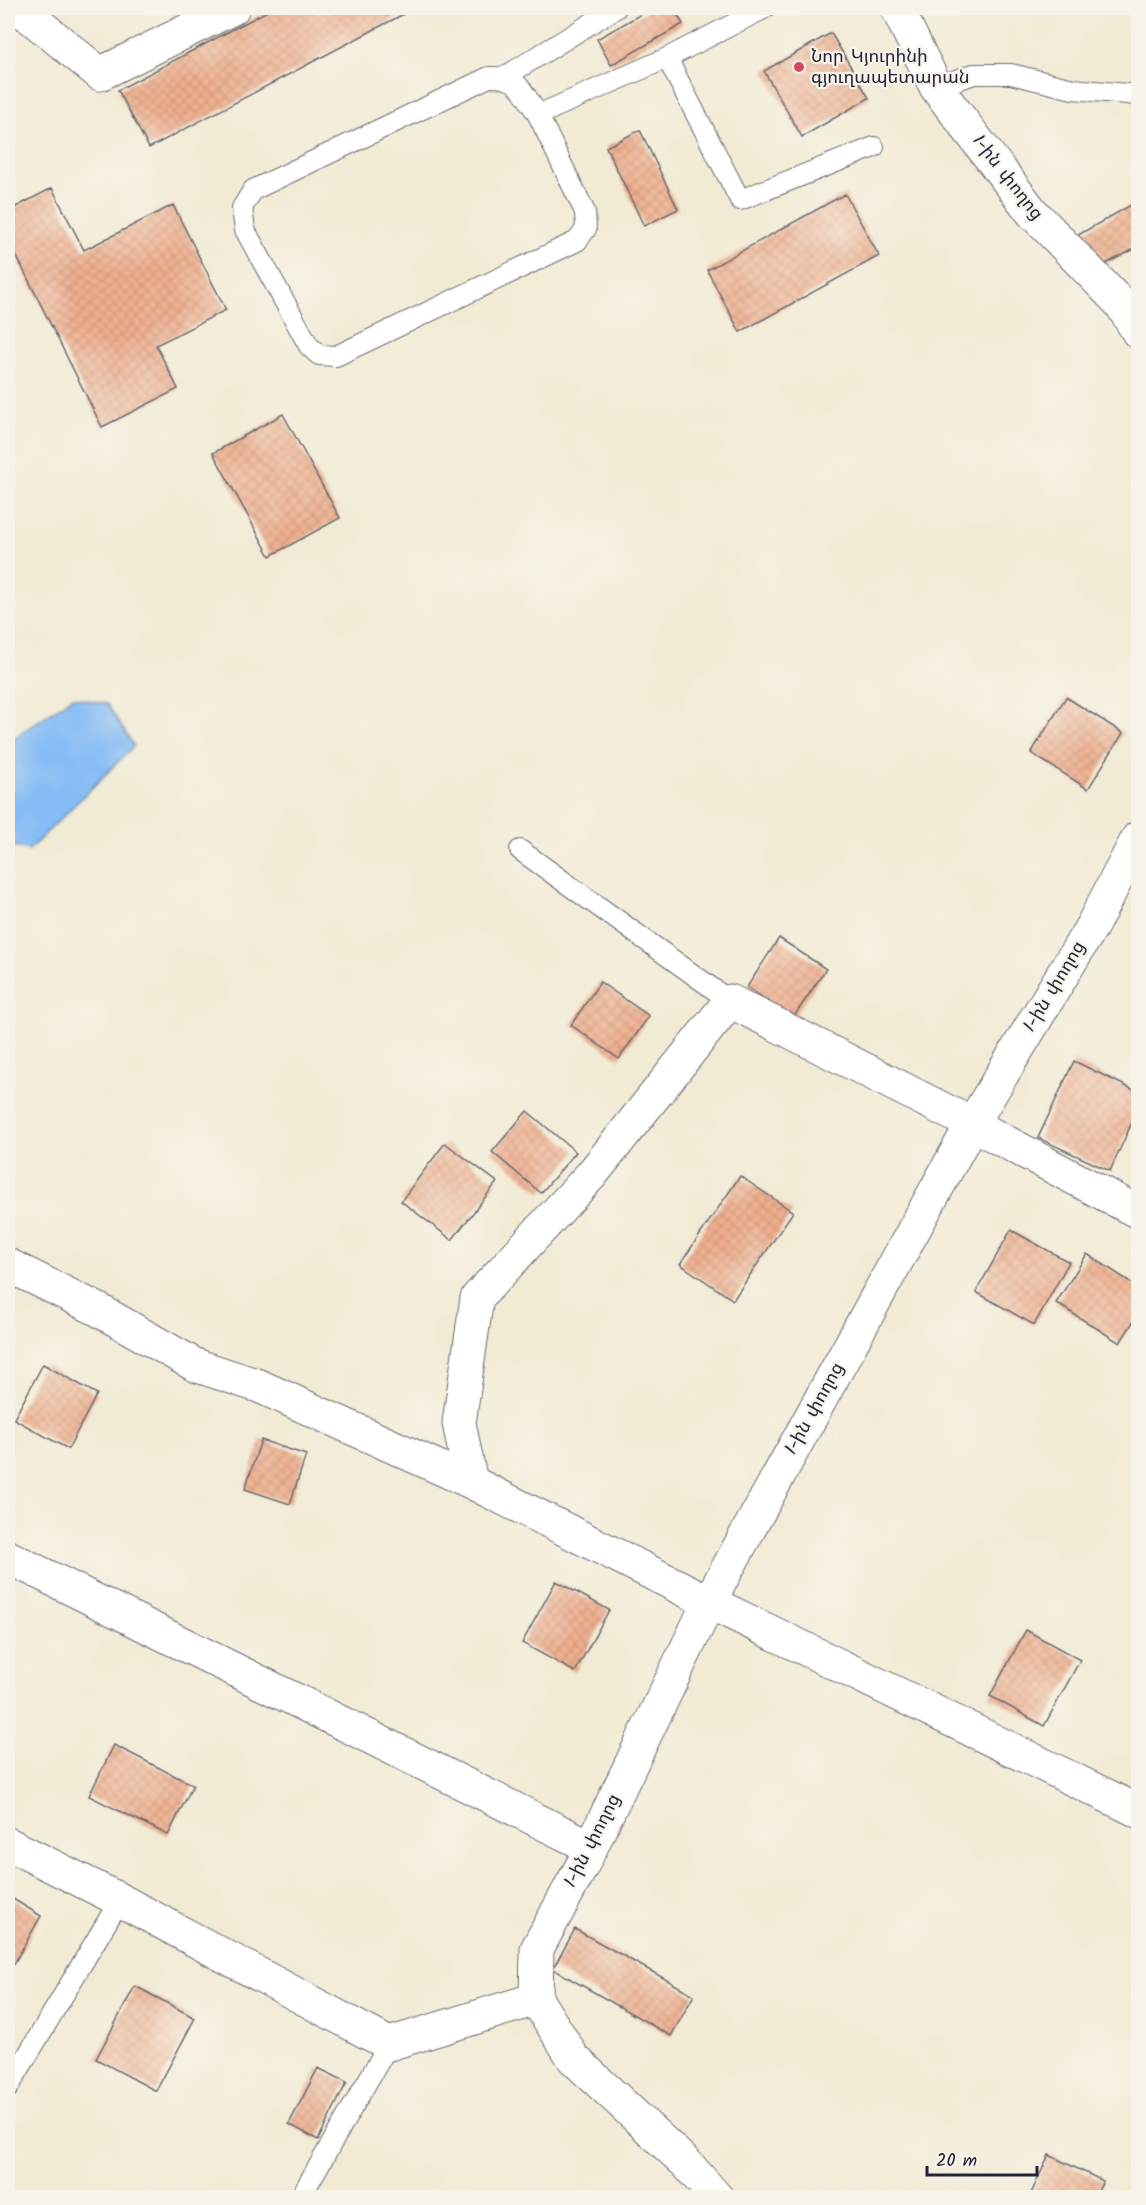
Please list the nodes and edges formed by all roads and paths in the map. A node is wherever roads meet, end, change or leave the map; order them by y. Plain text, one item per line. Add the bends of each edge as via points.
1 (19, 8) edge
2 (232, 8) edge
3 (616, 8) edge
4 (765, 8) edge
5 (897, 8) edge
6 (667, 58) junction
7 (506, 76) junction
8 (936, 87) junction
9 (1138, 95) edge
10 (538, 115) junction
11 (874, 147) dead end
12 (1138, 332) edge
13 (1138, 838) edge
14 (520, 850) dead end
15 (730, 1001) junction
16 (972, 1124) junction
17 (1138, 1212) edge
18 (8, 1265) edge
19 (471, 1482) junction
20 (8, 1557) edge
21 (709, 1602) junction
22 (1138, 1811) edge
23 (8, 1844) edge
24 (591, 1847) junction
25 (120, 1900) junction
26 (537, 1999) junction
27 (389, 2044) junction
28 (8, 2088) edge
29 (300, 2198) edge
30 (717, 2198) edge

1 - 2 street via 100,74
3 - 7 lane
4 - 6 lane
5 - 8 street, 1-ին փողոց
6 - 10 lane
6 - 11 lane via 740,200
7 - 10 lane via 515,82
7 - 10 lane via 489,77 253,190 243,208 244,230 309,346 319,355 336,356 578,241 586,229 585,212
8 - 9 lane via 974,74 1011,74 1073,89
8 - 12 street, 1-ին փողոց via 1032,212 1121,304
13 - 16 street, 1-ին փողոց via 1092,926
14 - 15 lane
15 - 16 street
15 - 19 street via 592,1174 477,1298 459,1424
16 - 17 street
16 - 21 street, 1-ին փողոց
18 - 19 street via 97,1309 195,1365 259,1386
19 - 21 street
20 - 24 street
21 - 22 street
21 - 24 street, 1-ին փողոց
23 - 25 street
24 - 26 street, 1-ին փողոց via 537,1949
25 - 27 street
25 - 28 lane
26 - 27 street
26 - 30 street via 574,2059 687,2164
27 - 29 lane

